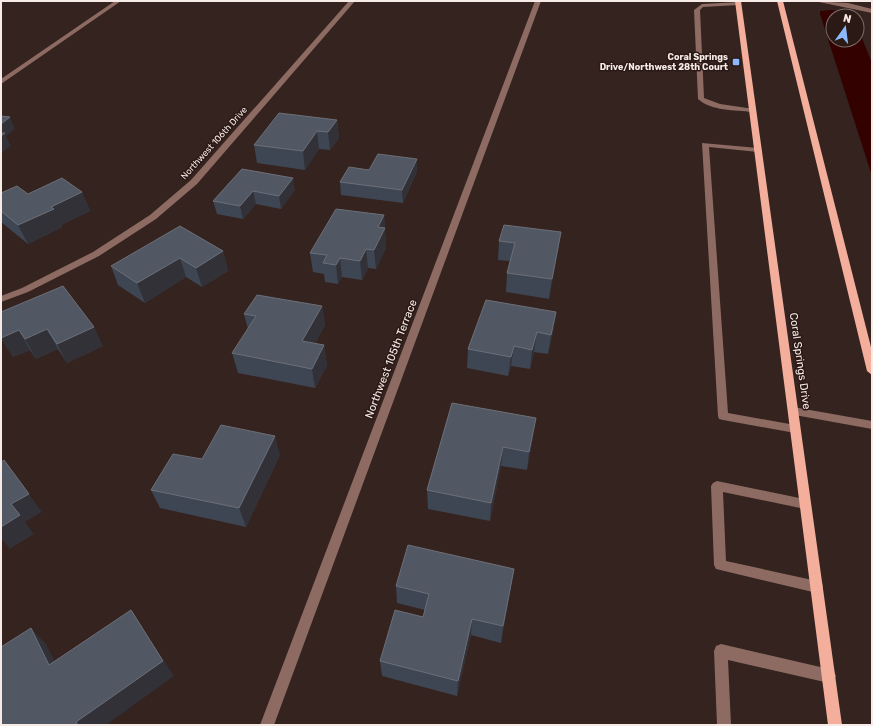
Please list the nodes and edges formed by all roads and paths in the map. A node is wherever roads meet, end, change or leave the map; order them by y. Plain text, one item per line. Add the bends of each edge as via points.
1 (118, 1) edge
2 (352, 1) edge
3 (538, 1) edge
4 (780, 1) edge
5 (818, 1) edge
6 (738, 2) edge
7 (872, 6) edge
8 (865, 8) junction
9 (872, 11) edge
10 (1, 82) edge
11 (752, 110) junction
12 (758, 150) junction
13 (1, 299) edge
14 (872, 371) edge
15 (793, 411) junction
16 (872, 424) edge
17 (795, 429) junction
18 (806, 504) junction
19 (817, 587) junction
20 (829, 676) junction
21 (267, 725) edge
22 (724, 725) edge
23 (835, 725) edge

1 - 10 street
2 - 13 street, Northwest 106th Drive via 194,182 153,217 96,254 25,290
3 - 21 street, Northwest 105th Terrace
4 - 14 main road
5 - 8 street
6 - 11 main road, Coral Springs Drive
6 - 11 street via 702,6 697,10 701,99 720,106
7 - 8 street
8 - 9 street
11 - 12 main road, Coral Springs Drive
12 - 15 main road, Coral Springs Drive
12 - 17 street via 705,145 723,416
15 - 16 street
15 - 17 main road, Coral Springs Drive
17 - 18 main road, Coral Springs Drive
18 - 19 main road, Coral Springs Drive
18 - 19 street via 717,486 720,565
19 - 20 main road, Coral Springs Drive
20 - 22 street via 721,651
20 - 23 main road, Coral Springs Drive

